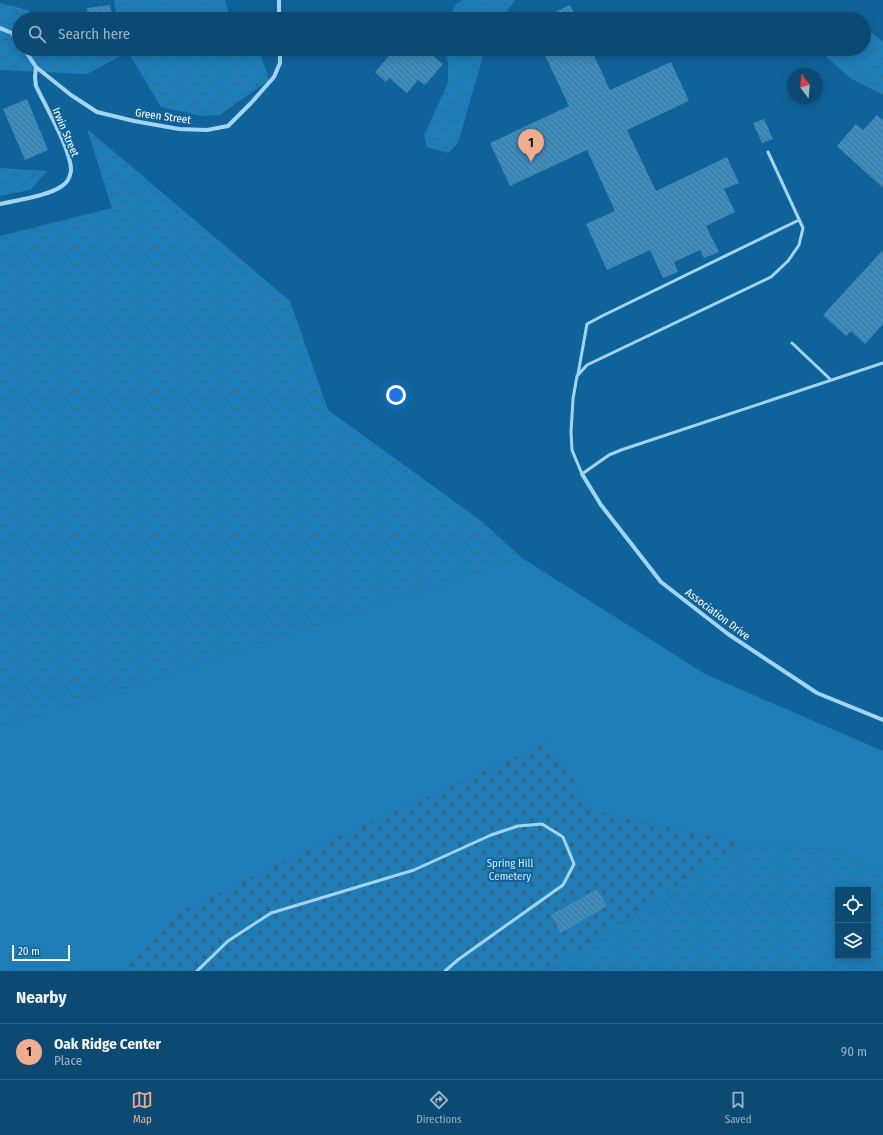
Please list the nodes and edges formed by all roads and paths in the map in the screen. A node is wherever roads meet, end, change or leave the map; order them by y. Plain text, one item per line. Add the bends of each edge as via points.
1 (278, 0) edge
2 (279, 12) edge
3 (0, 28) edge
4 (12, 33) edge
5 (29, 56) edge
6 (280, 56) edge
7 (36, 67) junction
8 (768, 152) dead end
9 (0, 204) edge
10 (799, 220) junction
11 (792, 343) dead end
12 (883, 363) edge
13 (577, 376) junction
14 (831, 380) junction
15 (582, 474) junction
16 (883, 720) edge
17 (197, 971) edge
18 (445, 971) edge

1 - 2 street
3 - 4 street
5 - 7 street, Green Street
6 - 7 street, Green Street via 274,77 251,104 228,126 207,130 179,129 97,112
7 - 9 street, Irwin Street via 36,86 63,142 71,171 63,186 55,191
8 - 10 lane
10 - 13 lane via 802,228 799,245 788,261 771,277 587,365
10 - 13 lane via 587,324
11 - 14 lane
12 - 14 lane
13 - 15 lane via 572,399 571,432 572,450
14 - 15 lane via 621,450 609,455
15 - 16 street, Association Drive via 601,505 661,582 728,634 816,693
17 - 18 lane via 228,941 271,913 414,870 491,835 518,826 542,824 563,837 574,864 563,885 458,959

